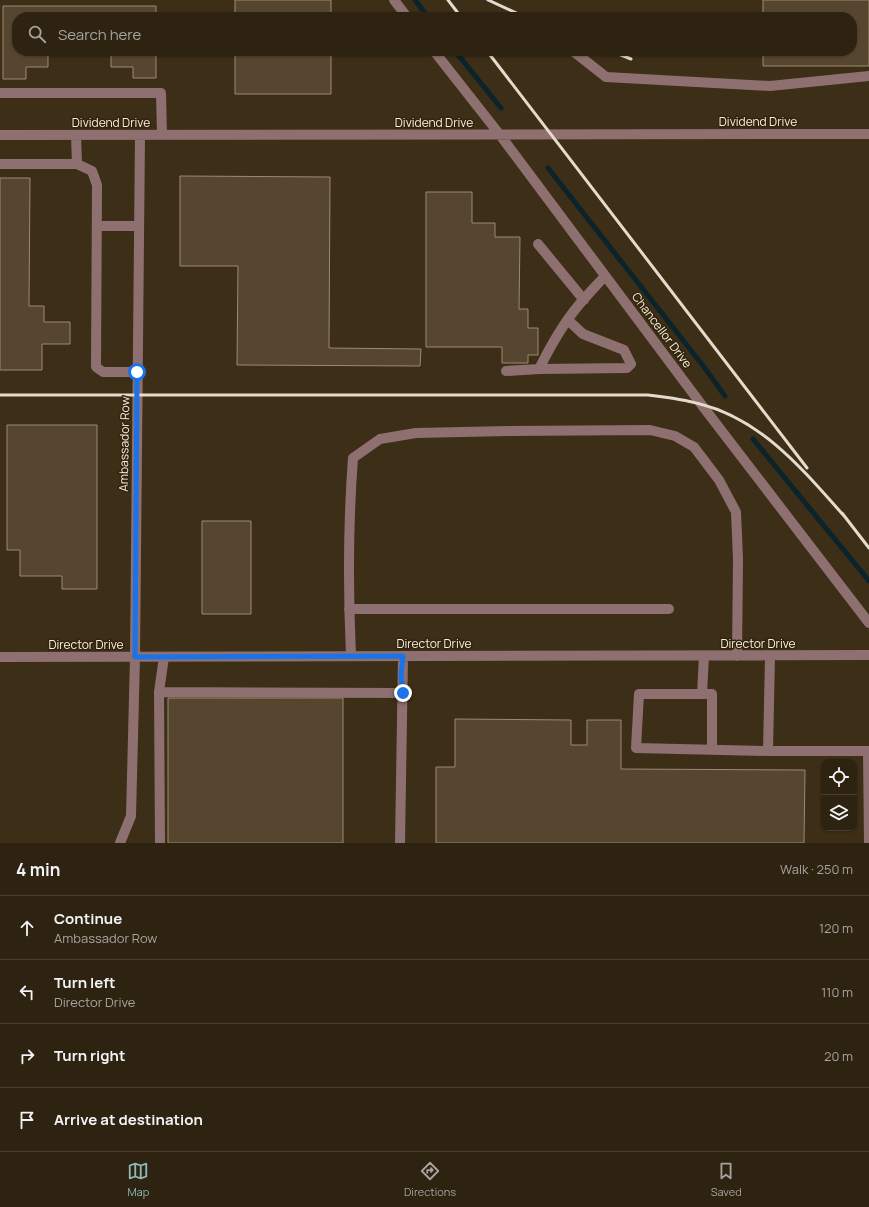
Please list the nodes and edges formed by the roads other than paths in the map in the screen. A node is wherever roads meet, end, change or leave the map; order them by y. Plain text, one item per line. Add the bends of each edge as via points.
1 (394, 0) edge
2 (403, 12) edge
3 (438, 56) edge
4 (579, 56) edge
5 (869, 76) edge
6 (0, 93) edge
7 (869, 134) edge
8 (0, 135) edge
9 (76, 135) junction
10 (140, 135) junction
11 (162, 135) junction
12 (500, 135) junction
13 (0, 164) edge
14 (78, 164) junction
15 (97, 226) junction
16 (139, 226) junction
17 (538, 244) dead end
18 (605, 276) junction
19 (584, 300) junction
20 (568, 320) junction
21 (539, 370) junction
22 (506, 371) dead end
23 (137, 372) junction
24 (349, 609) junction
25 (669, 609) dead end
26 (869, 623) edge
27 (869, 655) edge
28 (350, 656) junction
29 (403, 656) junction
30 (704, 656) junction
31 (737, 656) junction
32 (770, 656) junction
33 (0, 657) edge
34 (135, 657) junction
35 (164, 657) junction
36 (160, 692) junction
37 (403, 693) junction
38 (702, 694) junction
39 (712, 750) junction
40 (768, 751) junction
41 (868, 751) edge
42 (120, 843) edge
43 (160, 843) edge
44 (400, 843) edge
45 (869, 843) edge

1 - 2 street
3 - 12 street, Chancellor Drive
4 - 5 street via 606,77 770,86
6 - 11 street via 161,93
7 - 12 street, Dividend Drive
8 - 9 street, Dividend Drive
9 - 10 street, Dividend Drive
9 - 14 street
10 - 11 street, Dividend Drive
10 - 16 street, Ambassador Row
11 - 12 street, Dividend Drive
12 - 18 street, Chancellor Drive
13 - 14 street
14 - 15 street via 92,171 97,185
15 - 16 street
15 - 23 street via 96,367 103,372
16 - 23 street, Ambassador Row
17 - 19 street
18 - 19 street
18 - 26 street, Chancellor Drive
19 - 20 street
20 - 21 street via 550,347
20 - 21 street via 583,334 624,350 632,364 627,368
21 - 22 street
23 - 34 street, Ambassador Row
24 - 25 street
24 - 28 street
24 - 31 street via 353,458 380,439 416,433 650,430 675,436 694,447 719,480 736,512
27 - 32 street, Director Drive
28 - 29 street, Director Drive
28 - 35 street, Director Drive
29 - 30 street, Director Drive
29 - 37 street
30 - 31 street, Director Drive
30 - 38 street
31 - 32 street, Director Drive
32 - 40 street
33 - 34 street, Director Drive
34 - 35 street, Director Drive
34 - 42 street, Ambassador Row via 131,816
35 - 36 street
36 - 37 street
36 - 43 street
37 - 44 street
38 - 39 street via 712,694
38 - 39 street via 639,694 636,748
39 - 40 street
40 - 41 street
41 - 45 street

